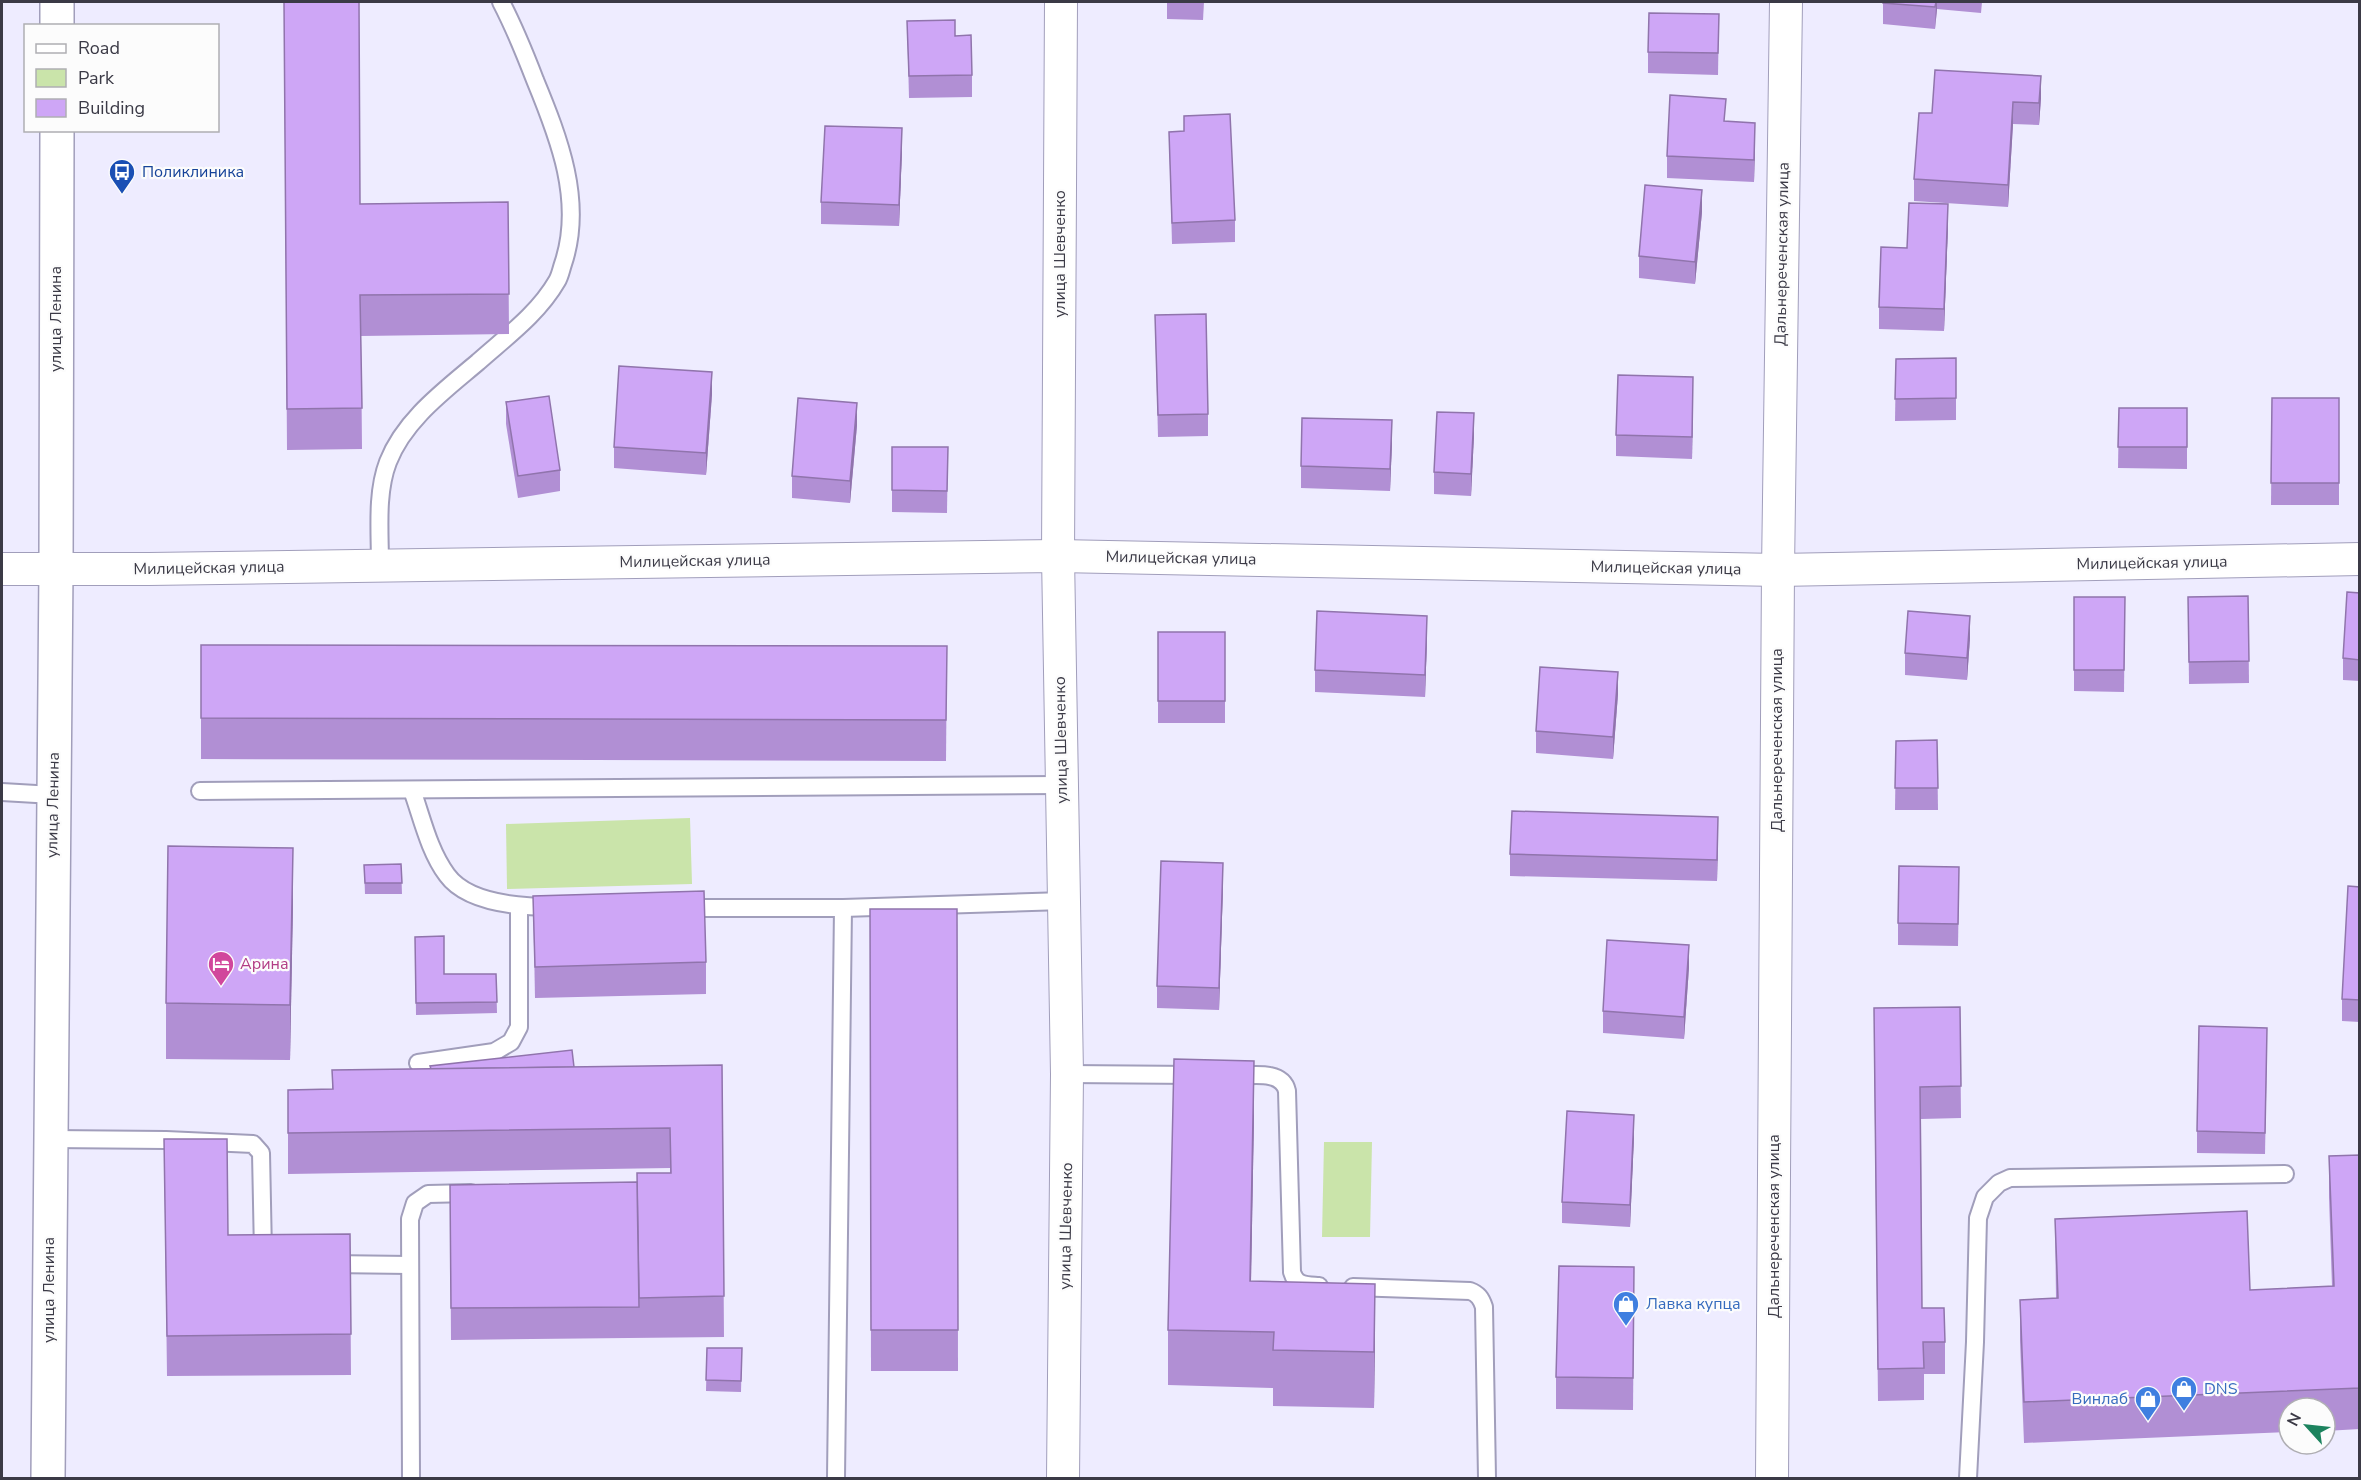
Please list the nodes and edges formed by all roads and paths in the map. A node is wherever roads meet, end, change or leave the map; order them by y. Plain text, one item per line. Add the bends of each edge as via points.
1 (57, 2) edge
2 (501, 2) edge
3 (1061, 2) edge
4 (1786, 2) edge
5 (57, 24) edge
6 (57, 132) edge
7 (1058, 556) junction
8 (2360, 559) edge
9 (380, 566) junction
10 (2, 569) edge
11 (56, 569) junction
12 (1778, 570) junction
13 (1061, 785) junction
14 (412, 790) junction
15 (200, 791) dead end
16 (2, 792) edge
17 (54, 795) junction
18 (1064, 902) junction
19 (519, 907) junction
20 (567, 907) edge
21 (663, 908) edge
22 (843, 908) junction
23 (418, 1063) dead end
24 (1067, 1074) junction
25 (51, 1139) junction
26 (2285, 1174) dead end
27 (486, 1193) edge
28 (280, 1264) edge
29 (313, 1264) edge
30 (410, 1265) junction
31 (48, 1479) edge
32 (411, 1479) edge
33 (836, 1479) edge
34 (1063, 1479) edge
35 (1487, 1479) edge
36 (1772, 1479) edge
37 (1968, 1479) edge

1 - 5 main road
2 - 9 lane via 558,138 571,196 570,244 558,280 528,318 441,393 415,420 388,460 380,515
3 - 7 street, улица Шевченко
4 - 12 street, Дальнереченская улица
6 - 11 main road, улица Ленина
7 - 9 street, Милицейская улица
7 - 12 street, Милицейская улица
7 - 13 street, улица Шевченко
8 - 12 street, Милицейская улица
9 - 11 street, Милицейская улица
10 - 11 street, Милицейская улица
11 - 17 main road, улица Ленина
12 - 36 street, Дальнереченская улица
13 - 14 lane
13 - 18 street, улица Шевченко
14 - 15 lane
14 - 19 lane via 447,876 489,900
16 - 17 lane
17 - 25 main road, улица Ленина
18 - 22 lane
18 - 24 street, улица Шевченко
19 - 20 lane
19 - 23 lane via 519,1027 511,1042 494,1052
21 - 22 lane
22 - 33 lane
24 - 34 street, улица Шевченко
24 - 35 lane via 1277,1076 1285,1083 1294,1279 1299,1284 1478,1294 1484,1307
25 - 28 lane via 253,1144 261,1154 263,1253 268,1260
25 - 31 main road, улица Ленина
26 - 37 lane via 2010,1178 1999,1183 1985,1197 1978,1218
27 - 30 lane via 428,1194 415,1203 410,1219
29 - 30 lane
30 - 32 lane

